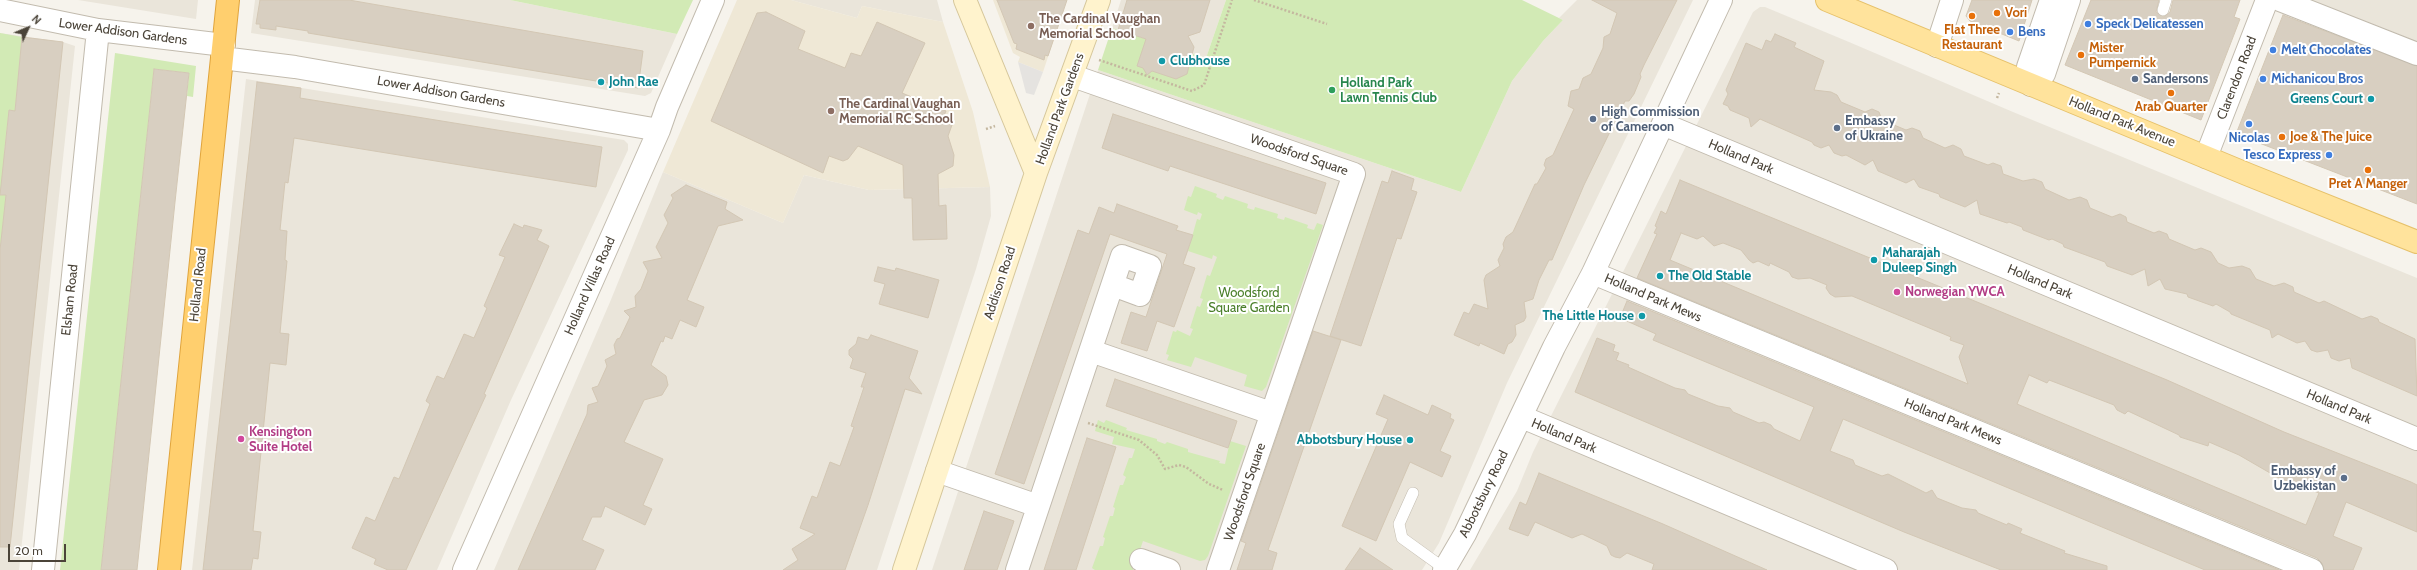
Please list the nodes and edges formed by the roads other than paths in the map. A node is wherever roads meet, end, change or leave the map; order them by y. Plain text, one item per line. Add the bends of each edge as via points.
1 (228, 0) edge
2 (713, 0) edge
3 (965, 0) edge
4 (1099, 0) edge
5 (1721, 0) edge
6 (1827, 0) edge
7 (1952, 0) edge
8 (2051, 0) edge
9 (2069, 0) edge
10 (2267, 0) edge
11 (2280, 0) edge
12 (11, 9) edge
13 (98, 30) junction
14 (1936, 46) junction
15 (223, 51) junction
16 (2417, 54) edge
17 (1073, 76) junction
18 (2031, 85) junction
19 (1663, 124) junction
20 (660, 130) junction
21 (2206, 157) junction
22 (1036, 173) junction
23 (2417, 242) edge
24 (1593, 273) junction
25 (1113, 286) dead end
26 (1091, 351) junction
27 (1271, 413) junction
28 (1522, 418) junction
29 (2417, 439) edge
30 (937, 472) junction
31 (1412, 493) dead end
32 (1038, 506) junction
33 (1141, 560) dead end
34 (1445, 569) edge
35 (43, 570) edge
36 (169, 570) edge
37 (464, 570) edge
38 (904, 570) edge
39 (1017, 570) edge
40 (1169, 570) edge
41 (1218, 570) edge
42 (1886, 570) edge
43 (2312, 570) edge

1 - 15 highway, Holland Road
2 - 20 street, Holland Villas Road via 666,107
3 - 22 street
4 - 17 street, Holland Park Gardens
5 - 19 street, Holland Park
6 - 14 main road, Holland Park Avenue
7 - 14 street
8 - 18 street via 2028,67
9 - 18 street via 2044,74
10 - 21 street, Clarendon Road
11 - 16 street
12 - 13 street, Lower Addison Gardens
13 - 15 street, Lower Addison Gardens
13 - 35 street, Elsham Road
14 - 18 main road, Holland Park Avenue
15 - 20 street, Lower Addison Gardens via 295,67
15 - 36 highway, Holland Road
17 - 22 street, Holland Park Gardens
17 - 27 street, Woodsford Square via 1354,174
18 - 21 main road, Holland Park Avenue
19 - 24 street, Holland Park
19 - 29 street, Holland Park
20 - 37 street, Holland Villas Road
21 - 23 main road, Holland Park Avenue
22 - 30 street, Addison Road
24 - 28 street, Holland Park via 1554,347
24 - 43 street, Holland Park Mews
25 - 26 street
26 - 27 street
26 - 32 street
27 - 41 street, Woodsford Square
28 - 34 street, Abbotsbury Road
28 - 42 street, Holland Park
30 - 32 street
30 - 38 street, Addison Road
31 - 34 lane via 1399,524 1402,538
32 - 39 street
33 - 40 street

